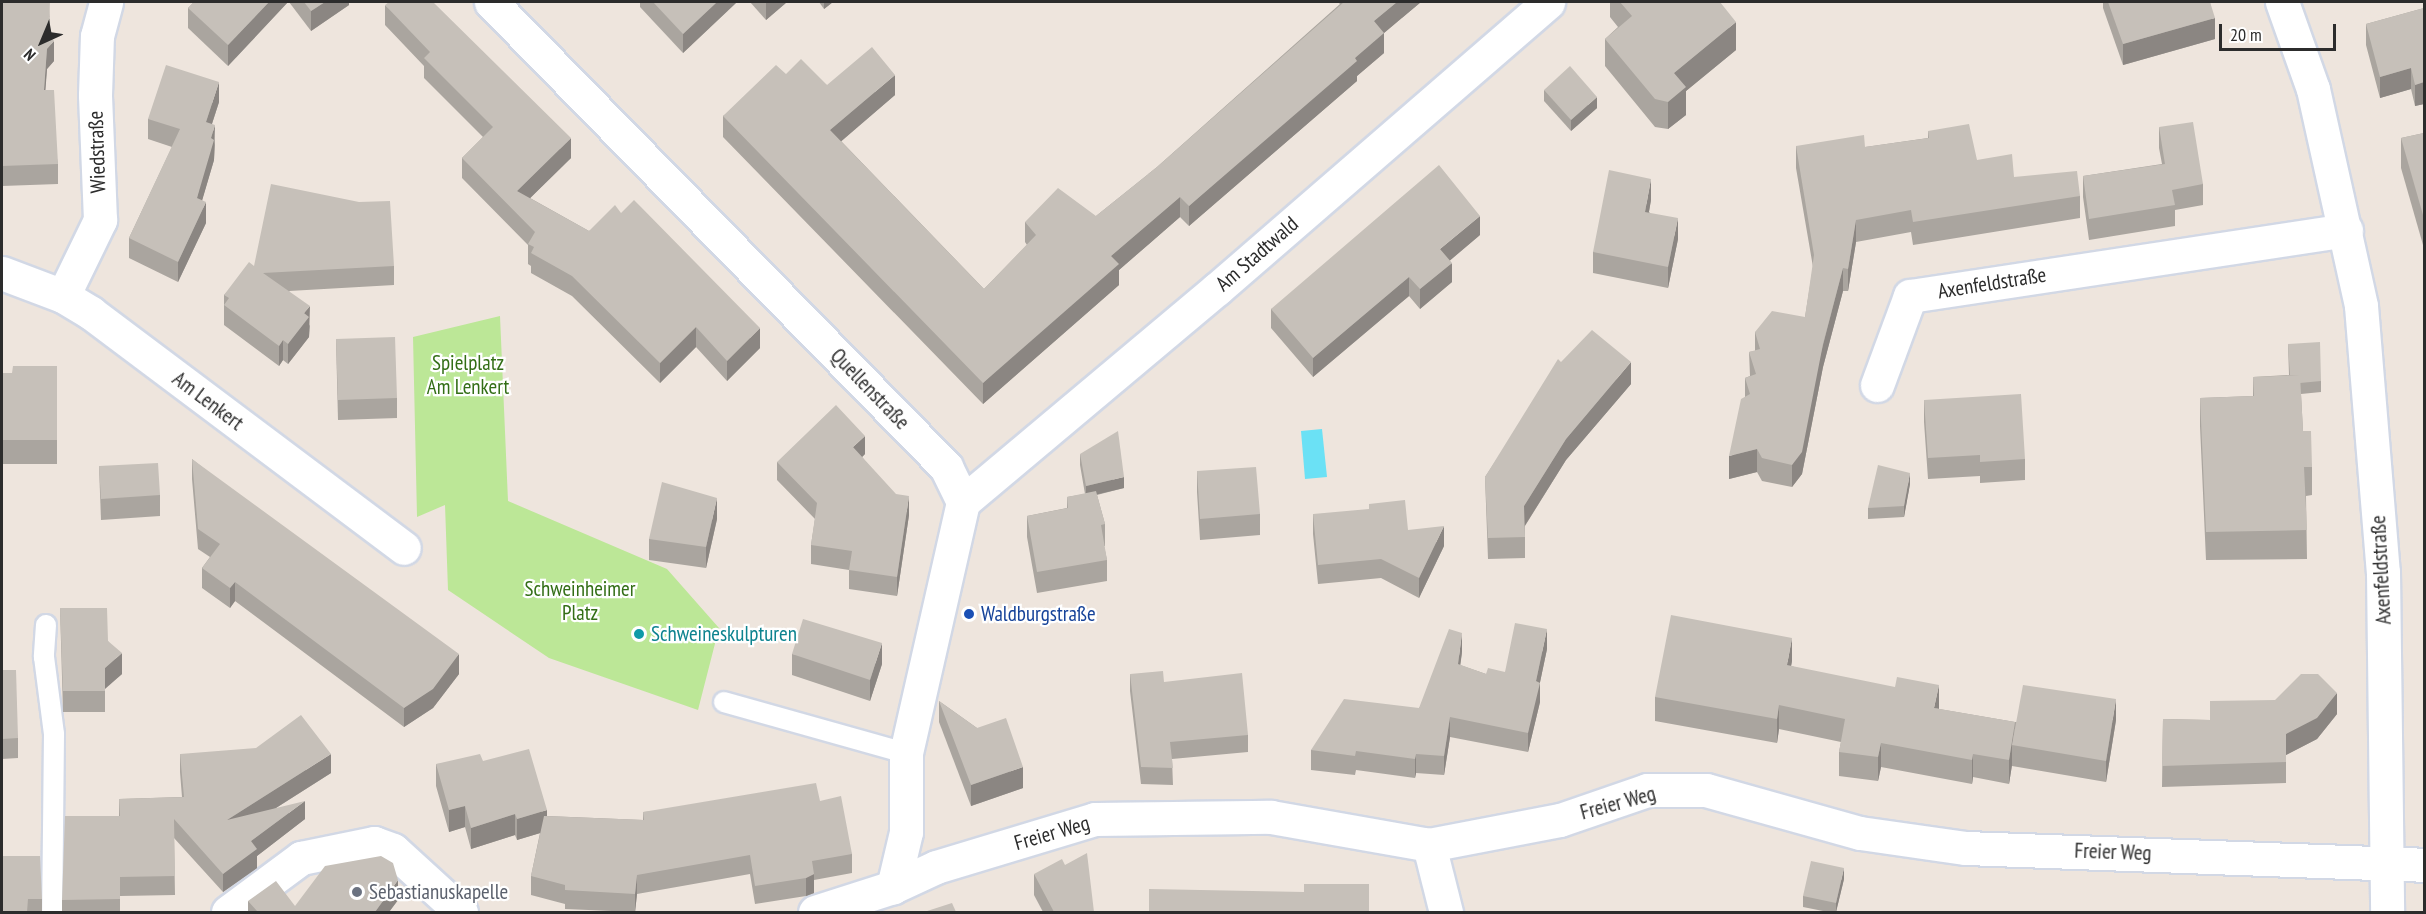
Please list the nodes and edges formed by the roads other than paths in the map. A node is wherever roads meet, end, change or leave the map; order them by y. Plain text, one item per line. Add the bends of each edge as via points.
1 (106, 2) edge
2 (1548, 2) edge
3 (2282, 2) edge
4 (507, 7) edge
5 (2346, 230) junction
6 (2, 273) edge
7 (63, 296) junction
8 (1877, 385) dead end
9 (963, 502) junction
10 (404, 548) dead end
11 (46, 625) dead end
12 (724, 702) dead end
13 (906, 753) junction
14 (1429, 845) junction
15 (2387, 865) junction
16 (2424, 865) edge
17 (893, 887) junction
18 (52, 912) edge
19 (228, 912) edge
20 (461, 912) edge
21 (815, 912) edge
22 (1446, 912) edge
23 (2387, 912) edge

1 - 7 street, Wiedstraße via 97,36 94,95 100,220
2 - 9 street, Am Stadtwald via 1217,289
3 - 5 street, Axenfeldstraße via 2313,89
4 - 9 street, Quellenstraße via 946,467
5 - 8 street, Axenfeldstraße via 1911,296
5 - 15 street, Axenfeldstraße via 2361,306 2383,572
6 - 7 street, Am Lenkert
7 - 10 street, Am Lenkert
9 - 13 street
11 - 18 lane via 44,657 54,734
12 - 13 lane
13 - 17 street via 906,832
14 - 15 street, Freier Weg via 1560,820 1647,790 1706,790 1860,833 1966,848
14 - 17 street, Freier Weg via 1271,817 1095,819 936,867
14 - 22 street
15 - 16 street, Freier Weg
15 - 23 street, Axenfeldstraße
17 - 21 street
19 - 20 street via 301,858 375,843 393,850

